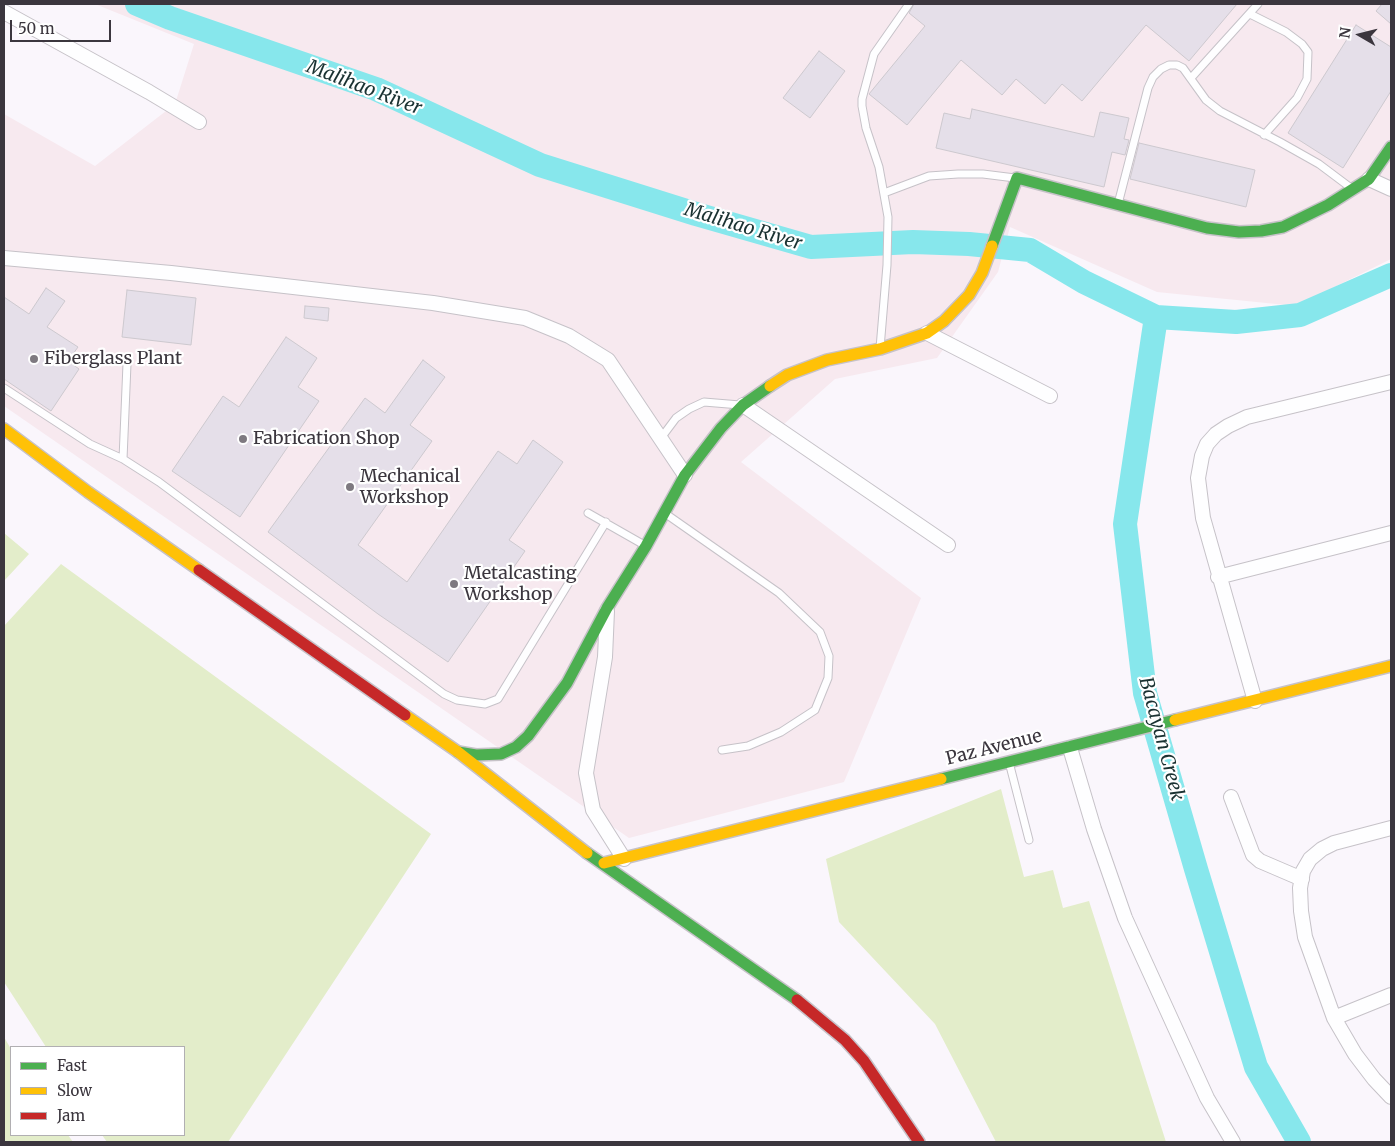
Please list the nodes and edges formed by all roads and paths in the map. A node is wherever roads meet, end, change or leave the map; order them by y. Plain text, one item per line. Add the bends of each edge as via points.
1 (909, 4) edge
2 (1258, 4) edge
3 (4, 12) edge
4 (1250, 14) junction
5 (1191, 78) junction
6 (199, 122) dead end
7 (1264, 135) junction
8 (1391, 148) edge
9 (1017, 178) junction
10 (1369, 179) junction
11 (1352, 189) junction
12 (1391, 189) edge
13 (884, 194) junction
14 (1118, 204) junction
15 (4, 258) edge
16 (927, 333) junction
17 (880, 349) junction
18 (127, 364) dead end
19 (1391, 382) edge
20 (4, 388) edge
21 (1050, 396) dead end
22 (743, 405) junction
23 (4, 429) edge
24 (661, 438) junction
25 (123, 459) junction
26 (685, 475) junction
27 (664, 512) junction
28 (588, 513) dead end
29 (606, 522) junction
30 (1391, 533) edge
31 (948, 545) dead end
32 (646, 546) junction
33 (1218, 577) junction
34 (607, 608) junction
35 (1391, 666) edge
36 (1255, 701) junction
37 (1070, 748) junction
38 (722, 750) dead end
39 (458, 752) junction
40 (1009, 762) junction
41 (1231, 798) dead end
42 (1391, 828) edge
43 (1029, 840) dead end
44 (624, 858) junction
45 (604, 863) junction
46 (1302, 879) junction
47 (1391, 995) edge
48 (1334, 1018) junction
49 (1391, 1097) edge
50 (919, 1142) edge
51 (1233, 1142) edge

1 - 13 lane via 874,54 862,99 866,128 880,167
2 - 4 lane
3 - 6 street
4 - 5 lane
4 - 7 lane via 1286,32 1308,52 1307,79 1297,98
5 - 7 lane via 1206,100 1220,111
5 - 14 lane via 1177,65 1162,68 1153,77
7 - 11 lane via 1319,164
8 - 10 street
9 - 13 lane via 975,174 929,176
9 - 14 street
9 - 16 street via 982,273 958,308
10 - 11 street
10 - 12 street
11 - 14 street via 1328,206 1283,226 1261,231 1207,228
13 - 17 lane via 888,217 887,265
15 - 24 street via 171,273 433,303 524,318 569,336 608,360
16 - 17 street
16 - 21 street
17 - 22 street via 827,360 788,375
18 - 25 lane
19 - 33 street via 1247,417 1216,434 1207,444 1198,478 1199,501
20 - 25 lane via 90,444
22 - 24 lane via 704,402 676,418
22 - 26 street via 720,428
22 - 31 street
23 - 39 street via 88,492
24 - 26 street
25 - 29 lane via 159,482 444,694 478,704 498,699
26 - 27 street
27 - 32 street
27 - 38 lane via 779,593 820,632 829,656 828,678 815,710 781,732 748,746
28 - 29 lane
29 - 32 lane
30 - 33 street
32 - 34 street
33 - 36 street
34 - 39 street via 567,683 528,736 501,754
34 - 44 street via 605,657 586,774 593,810
35 - 36 street, Paz Avenue
36 - 37 street, Paz Avenue
37 - 40 street, Paz Avenue
37 - 51 street via 1125,918 1207,1098
39 - 45 street via 570,841
40 - 43 lane
40 - 44 street, Paz Avenue
41 - 46 street via 1253,856
42 - 46 street via 1322,849 1310,860
44 - 45 street, Paz Avenue
45 - 50 street via 829,1025 864,1061
46 - 48 street via 1301,911 1306,937
47 - 48 street
48 - 49 street via 1354,1054

